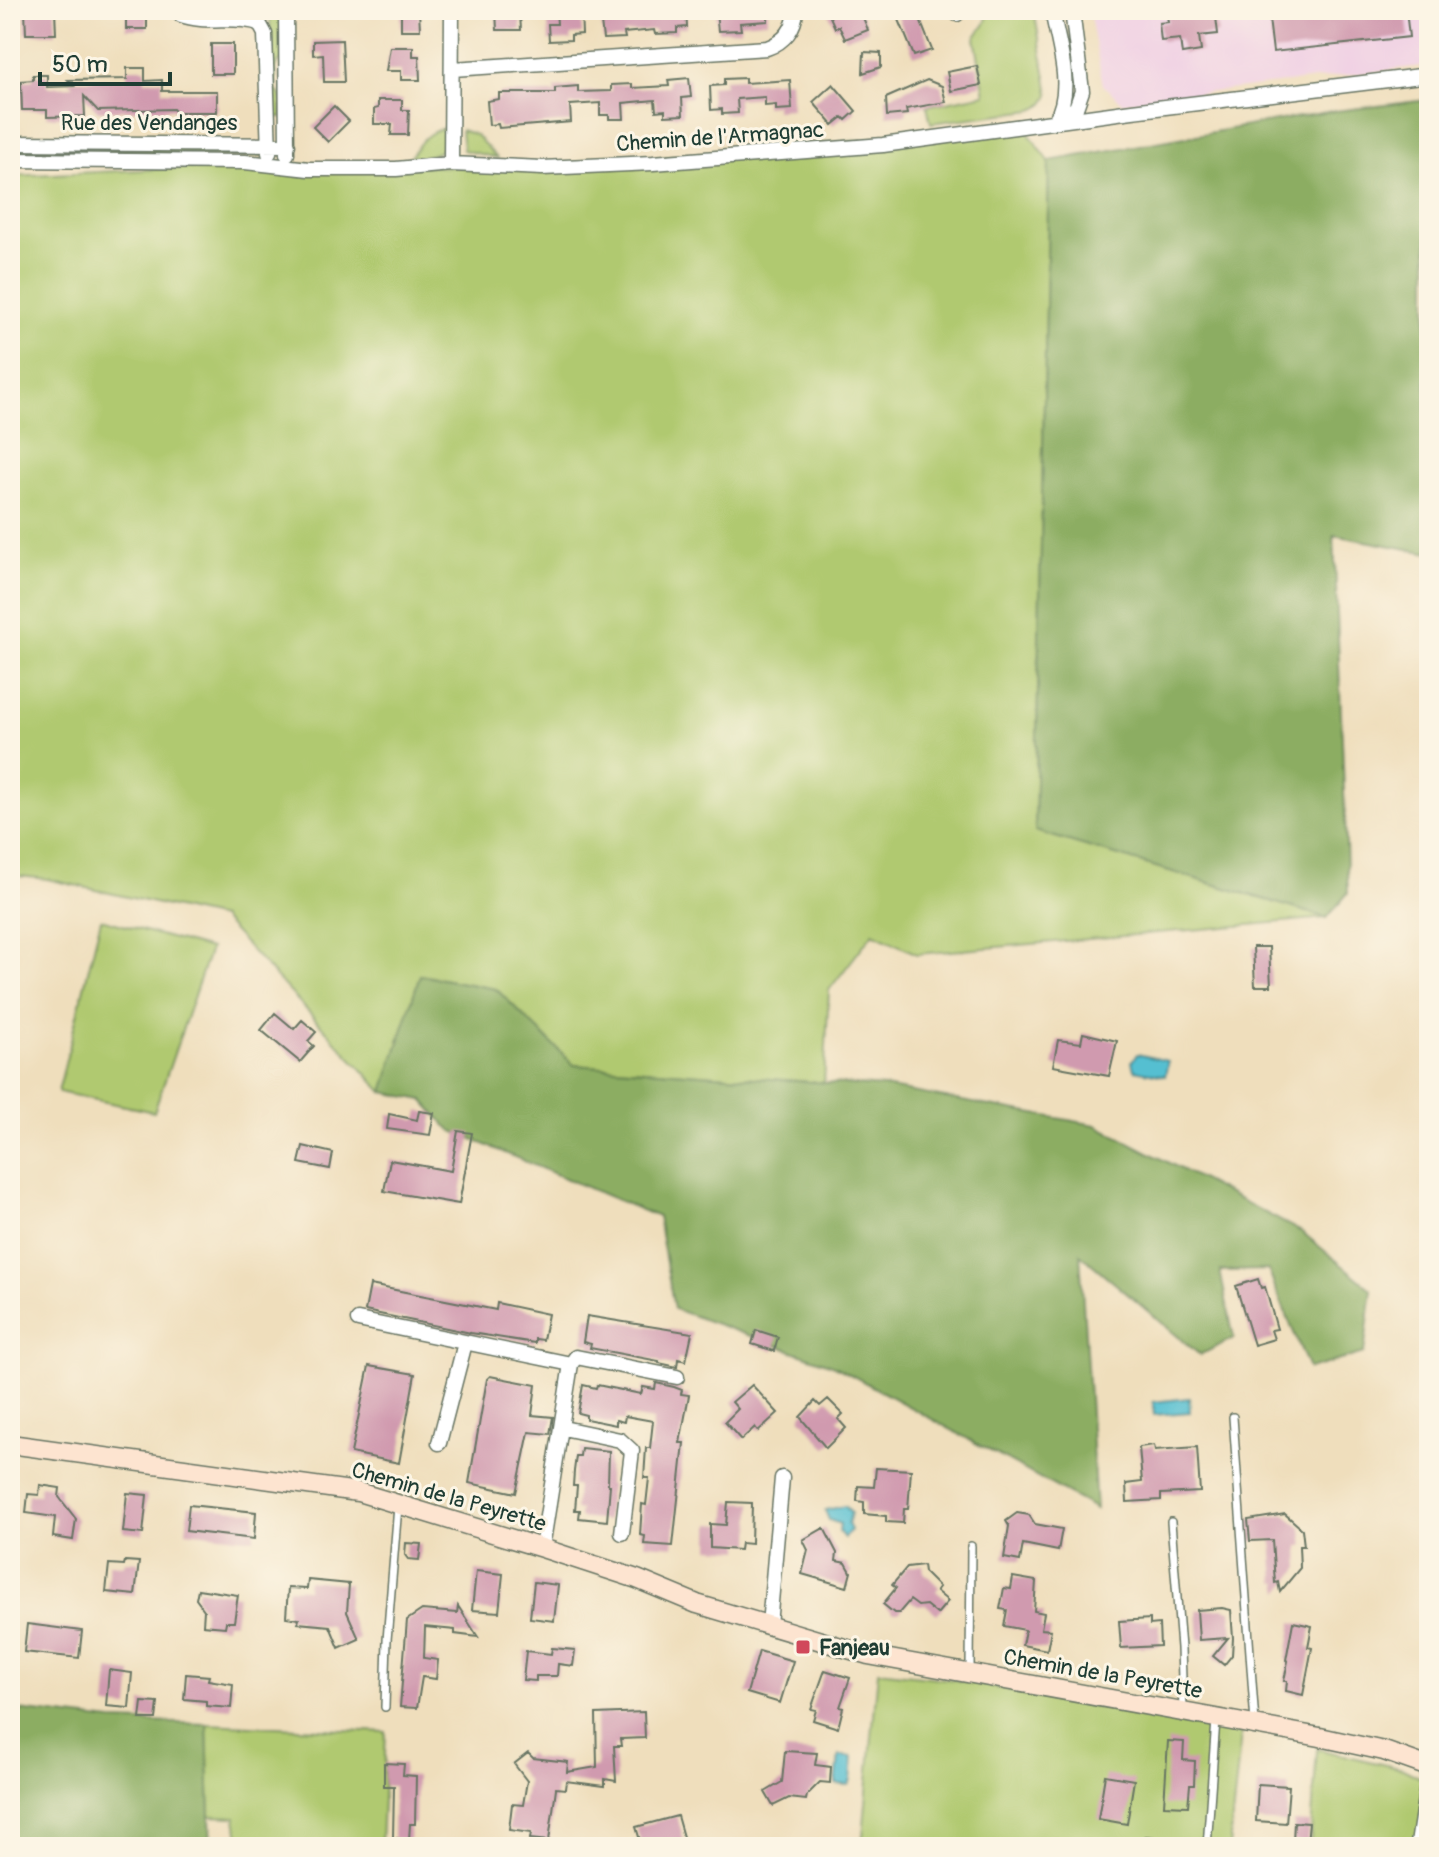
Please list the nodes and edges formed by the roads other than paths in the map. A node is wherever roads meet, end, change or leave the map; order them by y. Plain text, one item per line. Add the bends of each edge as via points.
1 (179, 10) edge
2 (286, 10) edge
3 (452, 10) edge
4 (796, 10) edge
5 (1052, 10) edge
6 (1072, 10) edge
7 (453, 69) junction
8 (1429, 75) edge
9 (1055, 121) junction
10 (10, 143) edge
11 (269, 144) junction
12 (288, 145) junction
13 (10, 160) edge
14 (267, 163) junction
15 (451, 164) junction
16 (286, 167) junction
17 (358, 1320) dead end
18 (465, 1343) junction
19 (571, 1364) junction
20 (677, 1377) dead end
21 (1233, 1417) dead end
22 (563, 1428) junction
23 (439, 1443) dead end
24 (10, 1444) edge
25 (782, 1478) dead end
26 (398, 1504) junction
27 (1171, 1522) dead end
28 (622, 1533) dead end
29 (971, 1546) dead end
30 (542, 1548) junction
31 (769, 1625) junction
32 (969, 1672) junction
33 (385, 1707) dead end
34 (1183, 1712) junction
35 (1216, 1718) junction
36 (1255, 1725) junction
37 (1428, 1767) edge
38 (1146, 1840) dead end
39 (1205, 1847) edge
40 (1414, 1847) edge

1 - 11 street via 192,19 259,23 265,34
2 - 12 street
3 - 7 street
4 - 7 street via 789,33 767,48
5 - 9 street via 1065,95
6 - 9 street via 1082,91 1076,108
7 - 15 street
8 - 9 street, Chemin de l'Armagnac
9 - 15 street, Chemin de l'Armagnac via 883,145 731,158 542,168
10 - 11 street, Rue des Vendanges
11 - 12 street, Rue des Vendanges
11 - 14 street
12 - 16 street
13 - 14 street, Chemin de l'Armagnac
14 - 16 street, Chemin de l'Armagnac
15 - 16 street, Chemin de l'Armagnac
17 - 18 street
18 - 19 street
18 - 23 street
19 - 20 street via 576,1357
19 - 22 street
21 - 36 lane
22 - 28 street via 620,1440 632,1451
22 - 30 street
24 - 26 street, Chemin de la Peyrette via 336,1488
25 - 31 street
26 - 30 street, Chemin de la Peyrette
26 - 33 lane
27 - 34 lane
29 - 32 lane
30 - 31 street, Chemin de la Peyrette
31 - 32 street, Chemin de la Peyrette via 868,1655
32 - 34 street, Chemin de la Peyrette
34 - 35 street, Chemin de la Peyrette
35 - 36 street, Chemin de la Peyrette
35 - 39 lane
36 - 37 street, Chemin de la Peyrette via 1384,1751
37 - 40 lane
38 - 39 lane

